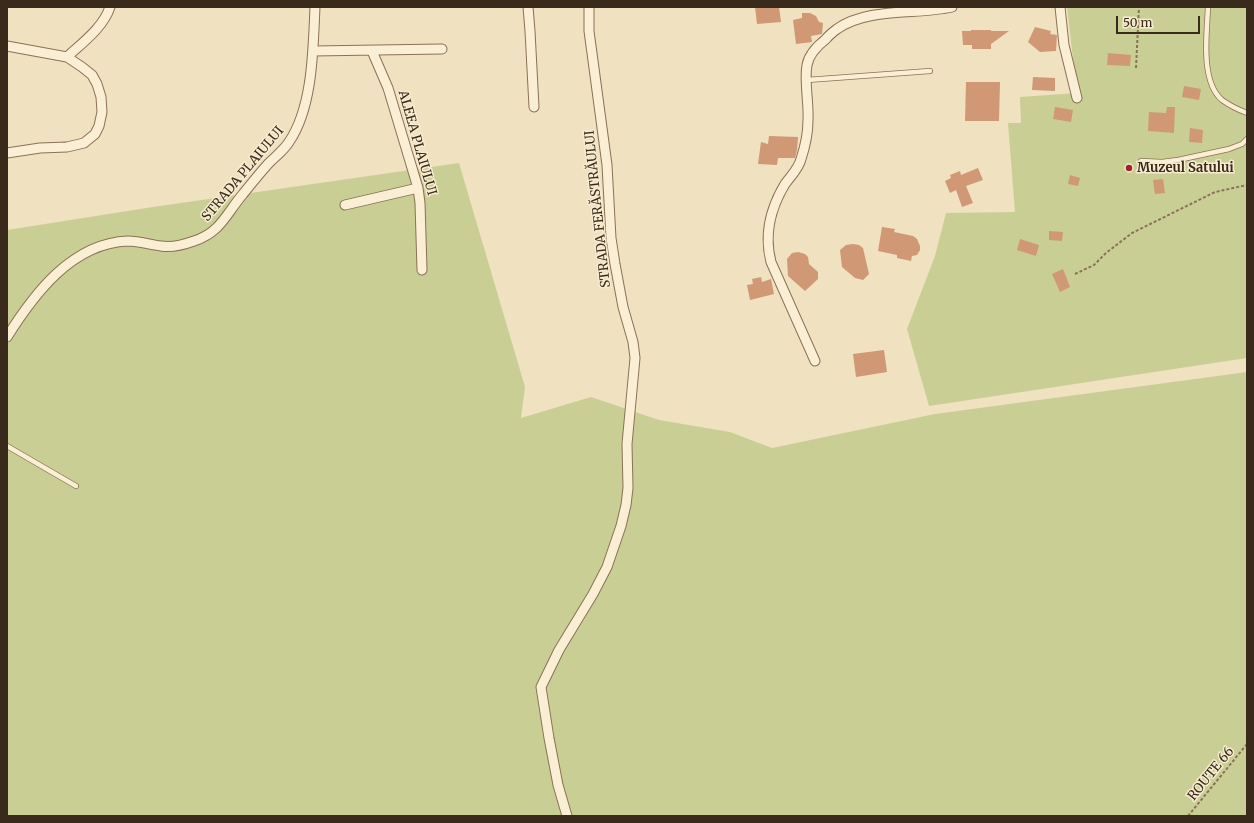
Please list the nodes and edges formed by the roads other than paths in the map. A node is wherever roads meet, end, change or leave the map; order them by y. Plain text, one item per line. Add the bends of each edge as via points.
1 (110, 7) edge
2 (315, 7) edge
3 (528, 7) edge
4 (589, 7) edge
5 (952, 7) edge
6 (1060, 7) edge
7 (1208, 7) edge
8 (7, 46) edge
9 (442, 49) dead end
10 (313, 51) junction
11 (372, 51) junction
12 (67, 56) junction
13 (930, 71) dead end
14 (807, 80) junction
15 (1077, 98) dead end
16 (534, 107) dead end
17 (1247, 113) edge
18 (1247, 139) edge
19 (7, 153) edge
20 (1141, 160) dead end
21 (418, 188) junction
22 (345, 205) dead end
23 (422, 270) dead end
24 (7, 337) edge
25 (815, 361) dead end
26 (7, 446) edge
27 (76, 486) dead end
28 (567, 816) edge

1 - 12 street via 100,25
2 - 10 street, STRADA PLAIULUI
3 - 16 street
4 - 28 street, STRADA FERĂSTRĂULUI via 589,31 607,166 611,238 623,307 633,342 634,358 627,444 628,488 621,526 607,567 559,650 541,687 558,785
5 - 14 street via 889,13 847,23 818,45 810,56
6 - 15 street via 1064,45
7 - 17 lane via 1207,64 1211,86 1222,99
8 - 12 street
9 - 11 street
10 - 11 street
10 - 24 street, STRADA PLAIULUI via 304,109 294,135 215,229 206,236 176,246 128,241 96,249 75,259 39,292
11 - 21 street, ALEEA PLAIULUI via 388,88
12 - 19 street via 92,75 97,84 102,112 95,134 84,143 67,147
13 - 14 lane
14 - 25 street via 808,121 801,160 777,201 770,219 767,242 771,262
18 - 20 lane via 1229,149 1178,160
21 - 22 street
21 - 23 street, ALEEA PLAIULUI
26 - 27 lane

